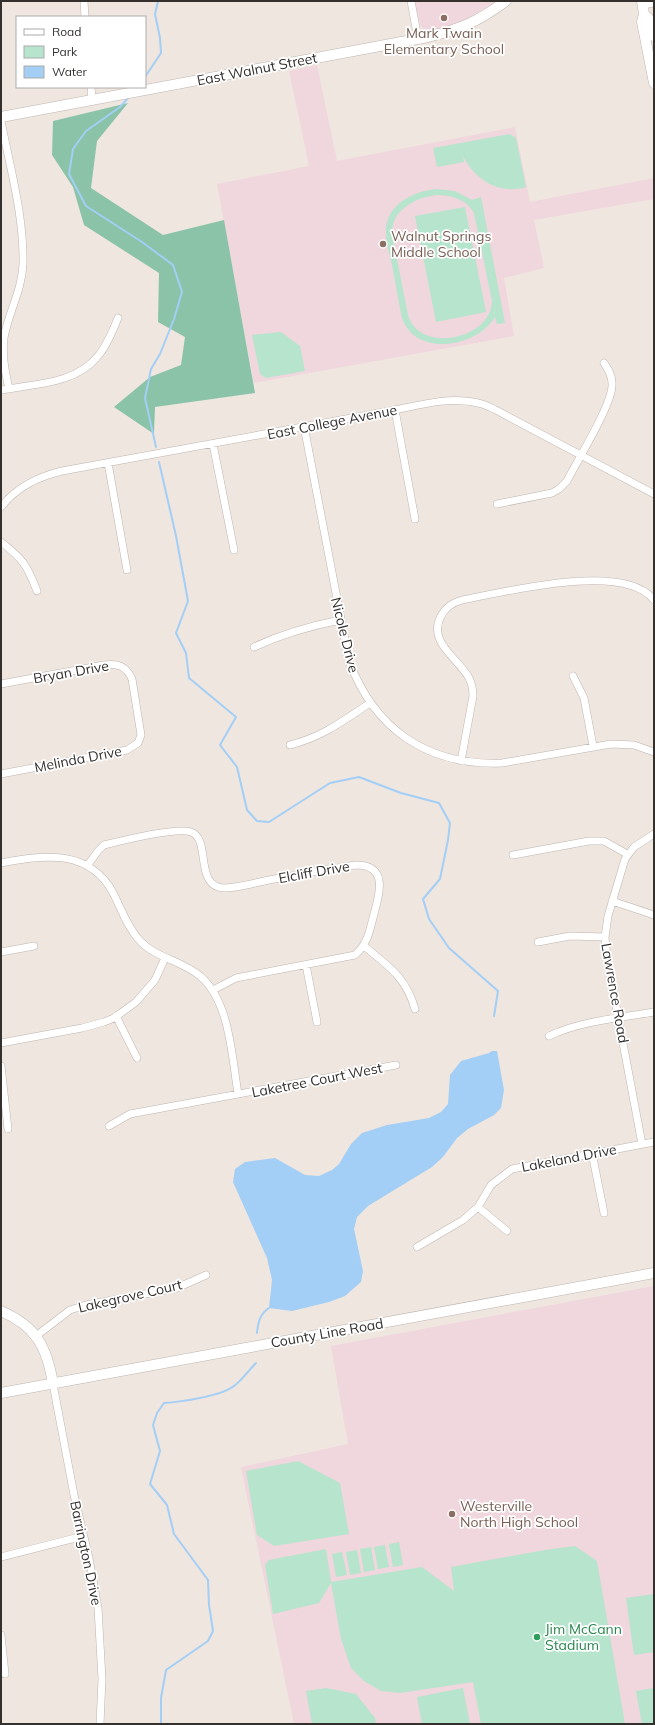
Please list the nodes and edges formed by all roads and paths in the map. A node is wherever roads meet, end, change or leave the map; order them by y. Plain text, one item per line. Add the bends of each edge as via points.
1 (84, 1) edge
2 (411, 1) edge
3 (506, 1) edge
4 (654, 3) edge
5 (643, 6) edge
6 (86, 16) edge
7 (654, 36) edge
8 (418, 39) junction
9 (654, 79) edge
10 (91, 88) edge
11 (92, 100) junction
12 (1, 118) edge
13 (1, 121) edge
14 (118, 318) dead end
15 (604, 363) dead end
16 (5, 390) edge
17 (395, 410) junction
18 (304, 426) junction
19 (213, 444) junction
20 (581, 455) junction
21 (108, 463) junction
22 (654, 494) edge
23 (497, 504) dead end
24 (1, 507) edge
25 (415, 519) dead end
26 (1, 542) edge
27 (234, 550) dead end
28 (126, 570) dead end
29 (37, 591) dead end
30 (654, 600) edge
31 (340, 620) junction
32 (254, 648) dead end
33 (574, 676) dead end
34 (1, 684) edge
35 (370, 703) junction
36 (137, 705) joint
37 (290, 745) dead end
38 (593, 746) junction
39 (654, 752) edge
40 (461, 761) junction
41 (1, 774) edge
42 (654, 834) edge
43 (627, 854) junction
44 (513, 855) dead end
45 (1, 863) edge
46 (87, 866) junction
47 (612, 901) junction
48 (654, 915) edge
49 (605, 936) junction
50 (538, 942) dead end
51 (34, 946) dead end
52 (364, 946) junction
53 (1, 952) edge
54 (165, 958) junction
55 (306, 965) junction
56 (213, 990) junction
57 (415, 1009) dead end
58 (654, 1012) edge
59 (116, 1016) junction
60 (619, 1018) junction
61 (317, 1022) dead end
62 (549, 1036) dead end
63 (1, 1042) edge
64 (138, 1058) dead end
65 (396, 1065) dead end
66 (1, 1066) edge
67 (238, 1094) junction
68 (109, 1126) dead end
69 (8, 1129) dead end
70 (654, 1142) edge
71 (642, 1144) junction
72 (592, 1153) junction
73 (478, 1207) junction
74 (604, 1213) dead end
75 (507, 1231) dead end
76 (417, 1247) dead end
77 (654, 1273) edge
78 (206, 1275) dead end
79 (1, 1311) edge
80 (36, 1336) junction
81 (53, 1384) junction
82 (1, 1393) edge
83 (83, 1536) junction
84 (1, 1557) edge
85 (1, 1635) edge
86 (5, 1674) dead end
87 (100, 1724) edge

1 - 6 street
2 - 8 street
3 - 8 main road, East Walnut Street via 468,25 451,32
4 - 5 street
5 - 7 main road via 651,21
5 - 9 main road via 642,22
8 - 11 main road, East Walnut Street
10 - 11 street
11 - 12 main road, East Walnut Street
13 - 16 street via 23,244 20,286 4,337
14 - 16 street via 100,355 82,371 62,379
15 - 20 street via 613,383 607,405
17 - 18 street, East College Avenue
17 - 20 street, East College Avenue via 446,401 475,402 506,415
17 - 25 street
18 - 19 street, East College Avenue
18 - 31 street, Nicole Drive
19 - 21 street, East College Avenue
19 - 27 street
20 - 22 street, East College Avenue
20 - 23 street via 567,481 559,489 543,495
21 - 24 street, East College Avenue via 46,475 16,491
21 - 28 street
26 - 29 street via 28,568
30 - 40 street via 642,589 621,583 570,581 462,600 445,609 437,624 438,636 443,647 469,678 473,696
31 - 32 street via 308,626
31 - 35 street, Nicole Drive via 349,661
33 - 38 street via 584,698
34 - 36 street, Bryan Drive via 114,664 123,666 129,672
35 - 37 street via 325,734
35 - 40 street, Nicole Drive via 385,721 417,745
36 - 41 street, Melinda Drive via 141,734 138,743 127,750
38 - 39 street, Nicole Drive via 623,744
38 - 40 street, Nicole Drive via 502,763
42 - 43 street
43 - 44 street via 604,841 588,841
43 - 47 street, Lawrence Road
45 - 46 street via 54,856 78,861
46 - 52 street, Elcliff Drive via 104,846 173,832 191,832 197,837 206,875 211,883 219,887 364,865 371,868 380,882 380,892
46 - 54 street via 109,885 128,924 140,941 149,950
47 - 48 street
47 - 49 street, Lawrence Road
49 - 50 street via 570,936
49 - 60 street, Lawrence Road
51 - 53 street
52 - 55 street via 355,954
52 - 57 street via 401,977
54 - 56 street via 200,975
54 - 59 street via 156,980 136,1002
55 - 56 street via 236,978
55 - 61 street
56 - 67 street via 225,1022
58 - 60 street
59 - 63 street via 82,1028
59 - 64 street
60 - 62 street via 567,1028
60 - 71 street, Lawrence Road
65 - 67 street, Laketree Court West
66 - 69 street
67 - 68 street, Laketree Court West via 130,1114
70 - 71 street, Lakeland Drive
71 - 72 street, Lakeland Drive
72 - 73 street, Lakeland Drive via 512,1169 491,1185
72 - 74 street
73 - 75 street
73 - 76 street, Lakeland Drive via 463,1220
77 - 81 main road, County Line Road
78 - 80 street, Lakegrove Court via 177,1288 70,1310
79 - 80 main road via 20,1320
80 - 81 main road via 48,1358
81 - 82 main road, County Line Road
81 - 83 street, Barrington Drive
83 - 84 street
83 - 87 street, Barrington Drive via 95,1590 99,1623 102,1679
85 - 86 street

